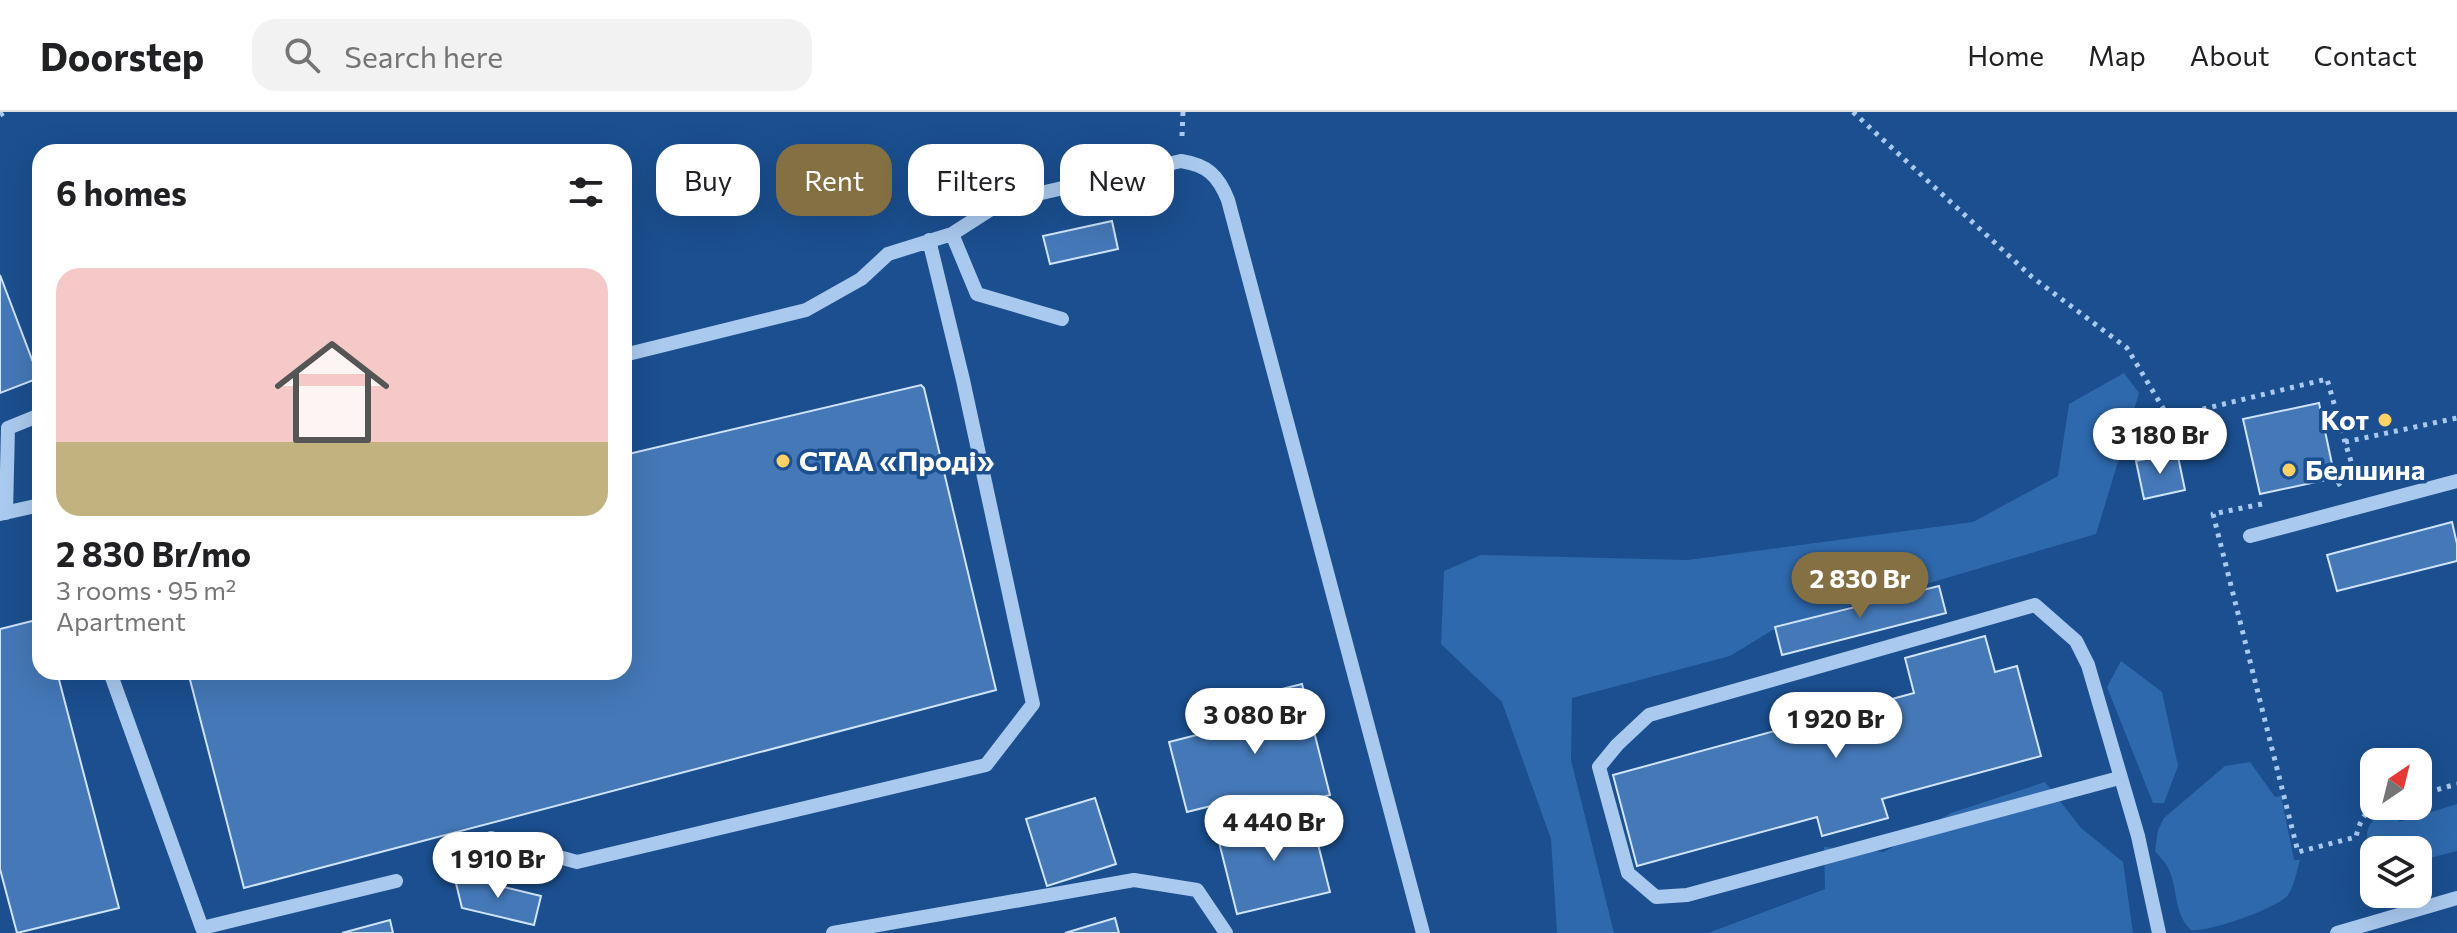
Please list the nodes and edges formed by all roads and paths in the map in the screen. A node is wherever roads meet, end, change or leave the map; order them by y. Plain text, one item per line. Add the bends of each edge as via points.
1 (1853, 112) edge
2 (952, 234) junction
3 (929, 240) junction
4 (1062, 319) dead end
5 (632, 353) edge
6 (32, 418) edge
7 (2169, 418) junction
8 (2457, 418) edge
9 (2154, 421) dead end
10 (2345, 442) junction
11 (2457, 481) edge
12 (2330, 489) dead end
13 (2270, 502) dead end
14 (32, 507) edge
15 (3, 514) edge
16 (2250, 536) dead end
17 (113, 680) edge
18 (2119, 778) junction
19 (2457, 784) edge
20 (2432, 791) edge
21 (2361, 820) edge
22 (491, 838) dead end
23 (396, 881) dead end
24 (2457, 898) edge
25 (833, 933) edge
26 (1226, 933) edge
27 (1423, 933) edge
28 (2159, 933) edge
29 (2337, 933) edge

1 - 7 path via 2032,277 2127,348
2 - 3 lane
2 - 4 lane via 977,294
2 - 27 lane via 1002,202 1181,161 1198,163 1221,184
3 - 5 lane via 888,254 861,279 806,310
3 - 22 lane via 1033,704 986,765 577,862
6 - 15 lane via 8,428
7 - 9 path
7 - 10 path via 2327,379
8 - 10 path
10 - 12 path via 2353,469 2349,478
11 - 16 lane
13 - 21 path via 2213,514 2298,852 2356,837
14 - 15 lane
17 - 23 lane via 202,928
18 - 18 lane via 2088,665 2076,641 2035,605 1649,715 1599,767 1628,873 1656,897 1687,895
18 - 28 lane
19 - 20 path
24 - 29 lane
25 - 26 lane via 1134,880 1197,890

